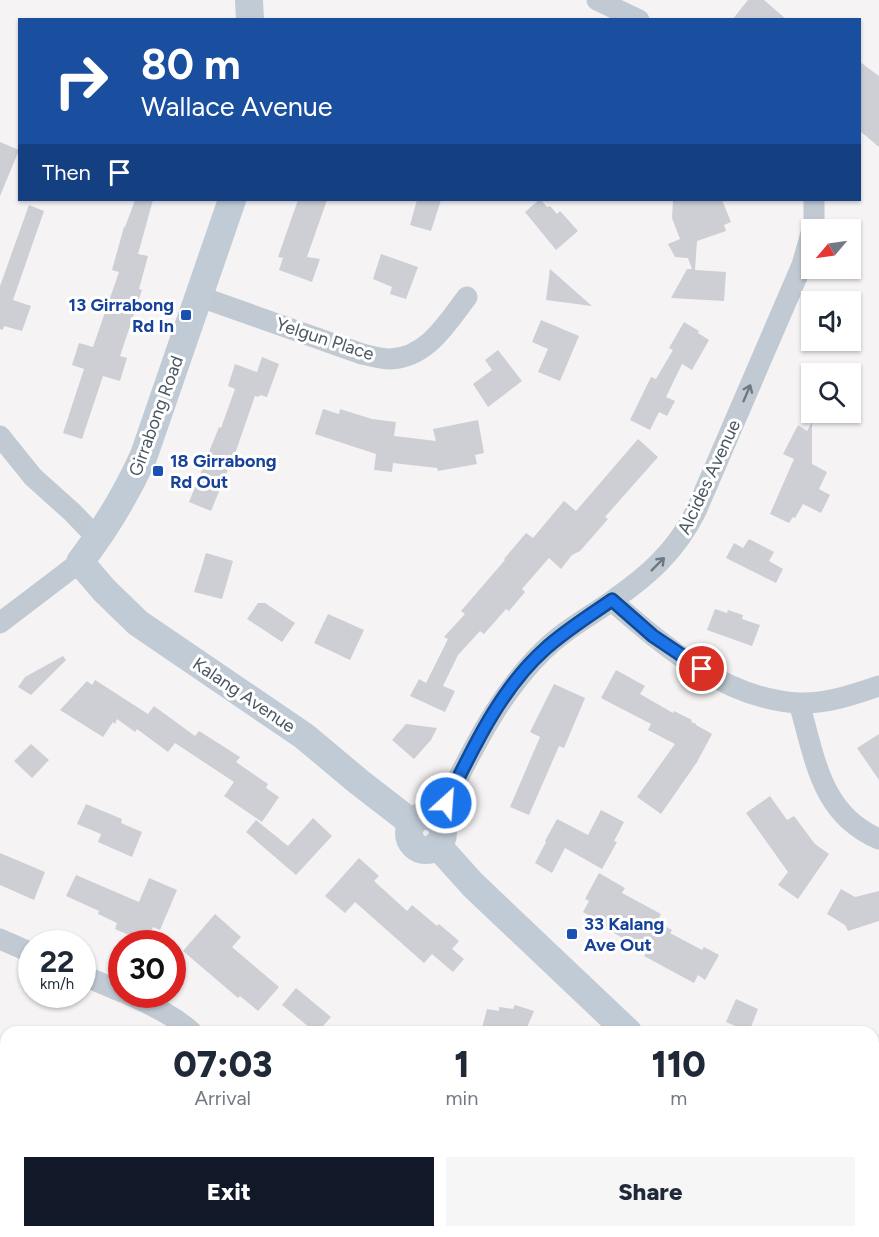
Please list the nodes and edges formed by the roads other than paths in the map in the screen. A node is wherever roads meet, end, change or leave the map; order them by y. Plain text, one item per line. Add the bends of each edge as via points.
1 (249, 0) edge
2 (597, 0) edge
3 (250, 18) edge
4 (635, 18) edge
5 (232, 201) edge
6 (814, 201) edge
7 (814, 219) edge
8 (801, 267) edge
9 (198, 296) junction
10 (467, 297) dead end
11 (0, 436) edge
12 (98, 539) junction
13 (80, 562) junction
14 (612, 600) junction
15 (0, 623) edge
16 (879, 686) edge
17 (799, 703) junction
18 (429, 829) junction
19 (879, 839) edge
20 (0, 939) edge
21 (18, 947) edge
22 (157, 1008) edge
23 (184, 1026) edge
24 (622, 1026) edge

1 - 3 street
2 - 4 street
5 - 9 street, Girrabong Road
6 - 7 street, Alcides Avenue
14 -> 8 street, Alcides Avenue via 646,575 687,530
9 - 10 street, Yelgun Place via 362,354 387,359 421,349 439,334
9 - 12 street, Girrabong Road via 144,455
11 - 12 street via 33,477
12 - 13 street, Girrabong Road
13 - 15 street, Girrabong Road
13 - 18 street, Kalang Avenue via 138,623 304,736 358,782
14 - 17 street via 653,636 714,677 742,690
14 - 18 street, Alcides Avenue via 543,650 515,683 488,722
16 - 17 street via 836,699
17 - 19 street via 829,795 853,824
18 - 24 street, Kalang Avenue via 473,885
20 - 21 street
22 - 23 street

